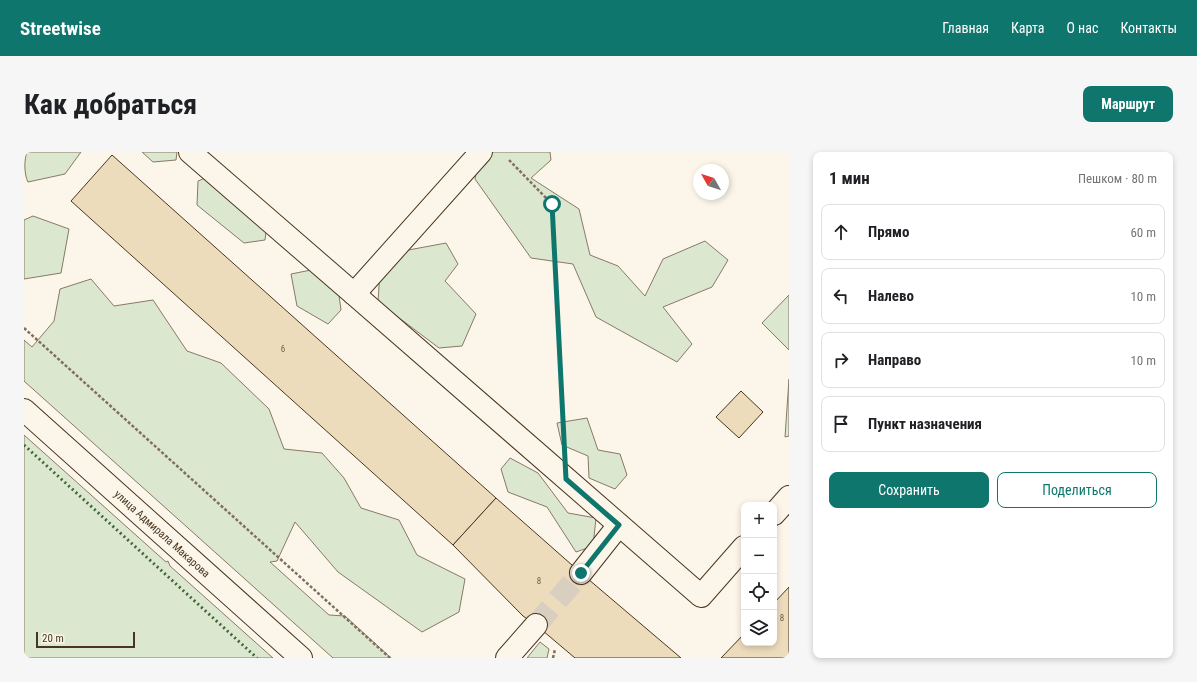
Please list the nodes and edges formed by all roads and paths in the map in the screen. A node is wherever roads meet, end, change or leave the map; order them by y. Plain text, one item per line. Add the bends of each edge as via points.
1 (190, 152) edge
2 (481, 152) edge
3 (506, 157) dead end
4 (354, 294) junction
5 (24, 328) edge
6 (24, 410) edge
7 (566, 479) junction
8 (789, 497) edge
9 (777, 511) edge
10 (619, 525) junction
11 (741, 550) edge
12 (581, 573) tunnel mouth
13 (536, 625) tunnel mouth
14 (300, 658) edge
15 (390, 658) edge
16 (507, 658) edge

1 - 4 street
2 - 4 street
3 - 7 path via 552,204
4 - 7 street
5 - 15 path
6 - 14 street, улица Адмирала Макарова
7 - 10 street
8 - 9 street
10 - 11 street via 700,596
10 - 12 street
13 - 16 street

